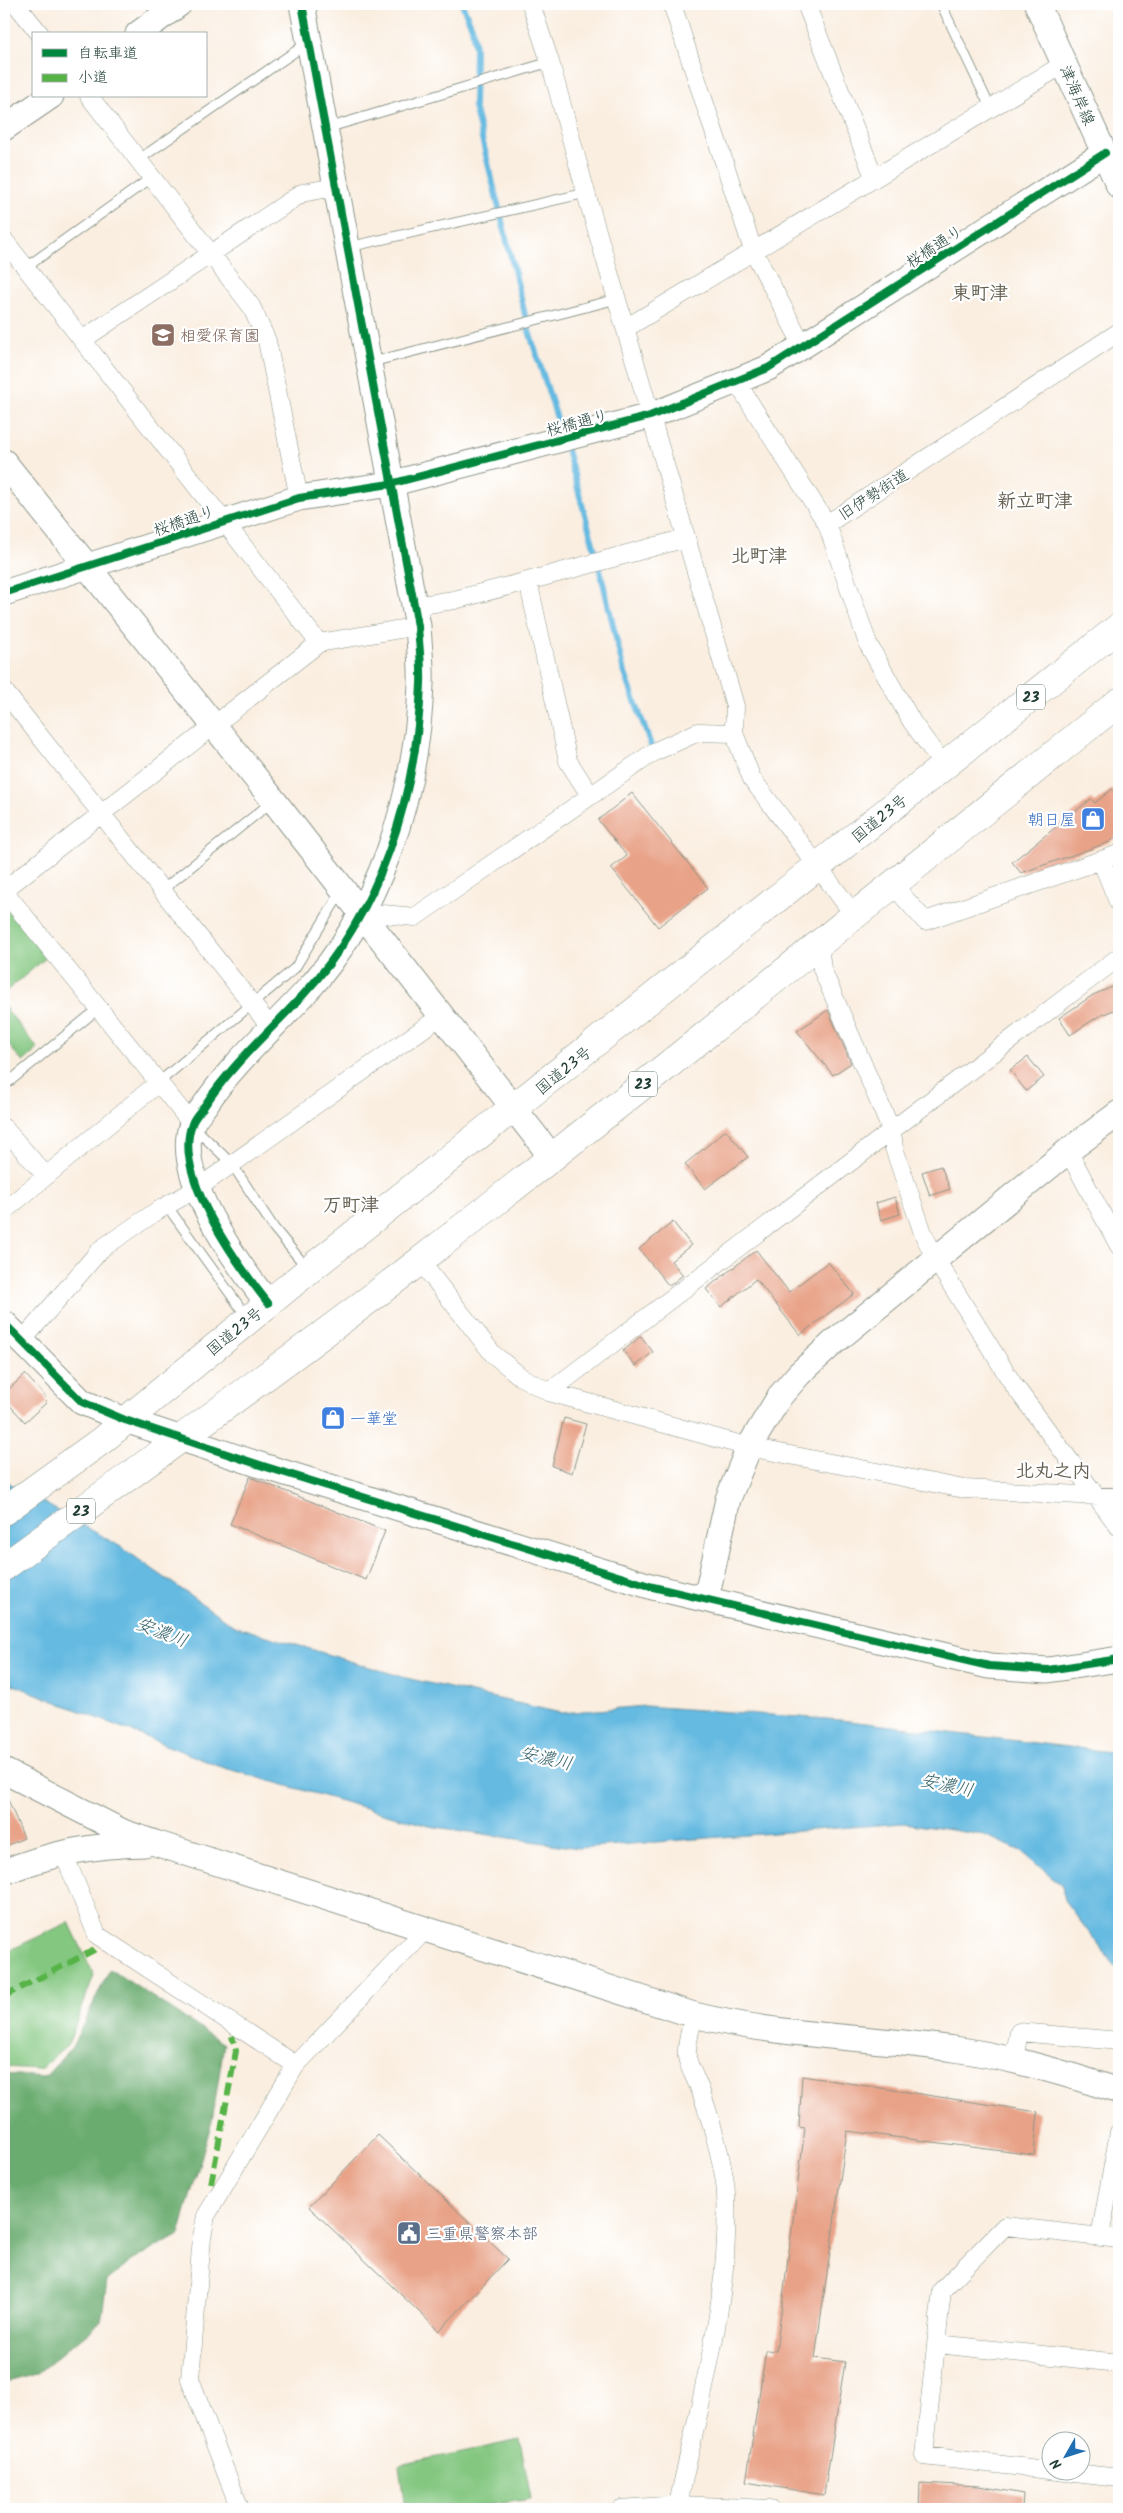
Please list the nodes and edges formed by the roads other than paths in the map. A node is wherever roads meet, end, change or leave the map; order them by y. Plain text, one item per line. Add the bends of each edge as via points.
1 (16, 4) edge
2 (179, 4) edge
3 (302, 4) edge
4 (531, 4) edge
5 (672, 4) edge
6 (806, 4) edge
7 (941, 4) edge
8 (1037, 4) edge
9 (38, 32) edge
10 (141, 32) edge
11 (309, 42) junction
12 (550, 62) junction
13 (1064, 64) junction
14 (48, 98) edge
15 (90, 98) edge
16 (990, 107) junction
17 (4, 128) edge
18 (325, 129) junction
19 (1111, 158) edge
20 (138, 160) junction
21 (874, 177) junction
22 (151, 178) junction
23 (1119, 186) edge
24 (334, 187) junction
25 (586, 193) junction
26 (4, 240) edge
27 (347, 247) junction
28 (753, 250) junction
29 (210, 254) junction
30 (25, 268) junction
31 (617, 299) junction
32 (626, 328) junction
33 (1119, 332) edge
34 (82, 340) junction
35 (803, 346) junction
36 (369, 363) junction
37 (736, 381) junction
38 (650, 416) junction
39 (4, 462) edge
40 (390, 484) junction
41 (299, 498) junction
42 (223, 521) junction
43 (827, 524) junction
44 (686, 538) junction
45 (87, 567) junction
46 (528, 581) junction
47 (4, 593) edge
48 (416, 616) junction
49 (1119, 627) edge
50 (319, 643) junction
51 (4, 691) edge
52 (1119, 702) edge
53 (213, 725) junction
54 (734, 733) junction
55 (944, 766) junction
56 (590, 795) junction
57 (274, 801) junction
58 (101, 813) junction
59 (1119, 854) edge
60 (1101, 860) junction
61 (818, 867) junction
62 (893, 885) junction
63 (343, 889) junction
64 (162, 890) junction
65 (4, 891) edge
66 (1119, 904) edge
67 (361, 912) junction
68 (856, 916) junction
69 (820, 945) junction
70 (1119, 957) edge
71 (253, 1005) junction
72 (99, 1008) junction
73 (441, 1016) junction
74 (272, 1029) junction
75 (158, 1083) junction
76 (4, 1086) edge
77 (514, 1110) junction
78 (1119, 1112) edge
79 (192, 1124) junction
80 (4, 1128) edge
81 (892, 1132) junction
82 (1068, 1151) junction
83 (551, 1156) junction
84 (232, 1164) junction
85 (46, 1176) junction
86 (198, 1188) junction
87 (166, 1206) junction
88 (4, 1211) edge
89 (1119, 1246) edge
90 (936, 1260) junction
91 (420, 1261) junction
92 (309, 1270) junction
93 (258, 1311) junction
94 (4, 1323) edge
95 (22, 1342) junction
96 (549, 1392) junction
97 (125, 1420) junction
98 (169, 1447) junction
99 (749, 1447) junction
100 (1095, 1496) junction
101 (1119, 1496) edge
102 (4, 1511) edge
103 (1119, 1528) edge
104 (4, 1567) edge
105 (706, 1598) junction
106 (1119, 1660) edge
107 (4, 1771) edge
108 (155, 1843) junction
109 (63, 1852) junction
110 (4, 1872) edge
111 (426, 1929) junction
112 (694, 2015) junction
113 (1119, 2041) edge
114 (1014, 2059) junction
115 (296, 2065) junction
116 (1119, 2091) edge
117 (1119, 2132) edge
118 (1100, 2237) junction
119 (1119, 2238) edge
120 (937, 2344) junction
121 (1119, 2364) edge
122 (1119, 2478) edge
123 (678, 2505) junction
124 (240, 2509) edge
125 (621, 2509) edge
126 (770, 2509) edge

1 - 9 street
2 - 10 street
3 - 11 street
4 - 12 street
5 - 28 street
6 - 21 street
7 - 16 lane
8 - 13 street, 津海岸線
11 - 18 street
11 - 20 lane
12 - 18 lane
12 - 25 street
13 - 16 street
13 - 19 street, 津海岸線
14 - 17 street
15 - 20 street
16 - 21 street
18 - 24 street
19 - 23 street, 津海岸線
19 - 35 street, 桜橋通り
20 - 22 street
21 - 28 street
22 - 29 street
22 - 30 lane
24 - 27 street
24 - 29 street via 302,192
25 - 27 lane
25 - 31 street
26 - 30 street
27 - 36 street
28 - 32 street
28 - 35 street
29 - 34 street
29 - 41 street via 251,306 267,341
30 - 34 street
31 - 32 street
31 - 36 lane
32 - 38 street
33 - 43 street, 旧伊勢街道
34 - 42 street
35 - 37 street, 桜橋通り via 768,368
36 - 40 street
37 - 38 street, 桜橋通り
37 - 43 street
38 - 40 street, 桜橋通り
38 - 44 street
39 - 45 street
40 - 41 street, 桜橋通り
40 - 48 street
41 - 42 street, 桜橋通り
42 - 45 street, 桜橋通り
42 - 50 street
43 - 55 street, 旧伊勢街道 via 868,644 912,722
44 - 46 street
44 - 54 street via 735,706
45 - 47 street, 桜橋通り
45 - 53 street
46 - 48 street via 454,600
46 - 56 street via 568,761
48 - 50 street
48 - 67 street via 421,683 415,751 404,805 386,861
49 - 55 highway, 国道23号 / 23
50 - 53 street
51 - 58 street
52 - 62 highway, 23
53 - 57 street
53 - 58 street
54 - 56 street via 698,732 654,752
54 - 61 street via 752,779
55 - 61 highway, 国道23号 / 23
56 - 67 street via 415,917
57 - 63 street
57 - 64 lane
58 - 64 street
58 - 65 street
59 - 60 street
60 - 62 street via 925,921
60 - 66 street
61 - 68 street
61 - 77 highway, 国道23号 / 23
62 - 68 highway, 23
63 - 67 street
63 - 71 lane via 295,968
64 - 71 street
65 - 72 street
67 - 73 street
67 - 74 street via 314,984
68 - 69 highway, 23
69 - 81 street via 822,969
69 - 83 highway, 23
70 - 81 street
71 - 74 street
71 - 75 lane
72 - 75 street
72 - 76 lane
73 - 77 street
73 - 84 street
74 - 79 street via 218,1084
75 - 79 street
75 - 85 street
77 - 83 street
77 - 92 highway, 国道23号 / 23
78 - 82 street
79 - 84 lane
79 - 86 street via 189,1148
80 - 85 street
81 - 90 street via 897,1157 923,1233
81 - 96 street
82 - 89 street
82 - 90 street
83 - 91 highway, 23
84 - 86 street
84 - 92 lane via 274,1228
85 - 88 street
86 - 87 street
86 - 93 street
87 - 93 lane
87 - 95 street via 101,1249
90 - 99 street via 799,1374 780,1396
90 - 100 street via 1013,1384
91 - 96 street via 493,1354 521,1377
91 - 98 highway, 23
92 - 93 highway, 国道23号 / 23
93 - 97 highway, 国道23号 / 23
94 - 95 street
95 - 97 street via 82,1402
96 - 99 street
97 - 98 street
97 - 102 highway, 国道23号 / 23
98 - 104 highway, 23
98 - 105 street via 653,1587
99 - 100 street via 964,1489
99 - 105 street via 728,1500
100 - 101 street
100 - 103 street
105 - 106 street via 989,1666 1048,1670
107 - 108 street via 123,1832
108 - 109 street via 117,1844
108 - 111 street
109 - 110 street
109 - 115 street via 97,1935
111 - 112 street
111 - 115 street
112 - 114 street via 736,2025 955,2049
112 - 123 street via 687,2059 700,2089 721,2164 726,2192 726,2246 715,2329
113 - 114 street via 1019,2032
114 - 116 street
115 - 124 street via 206,2216 202,2237 190,2379
117 - 118 street
118 - 119 street
118 - 120 street via 1005,2226 942,2290
120 - 121 street
120 - 122 street via 924,2456
123 - 125 street
123 - 126 street

